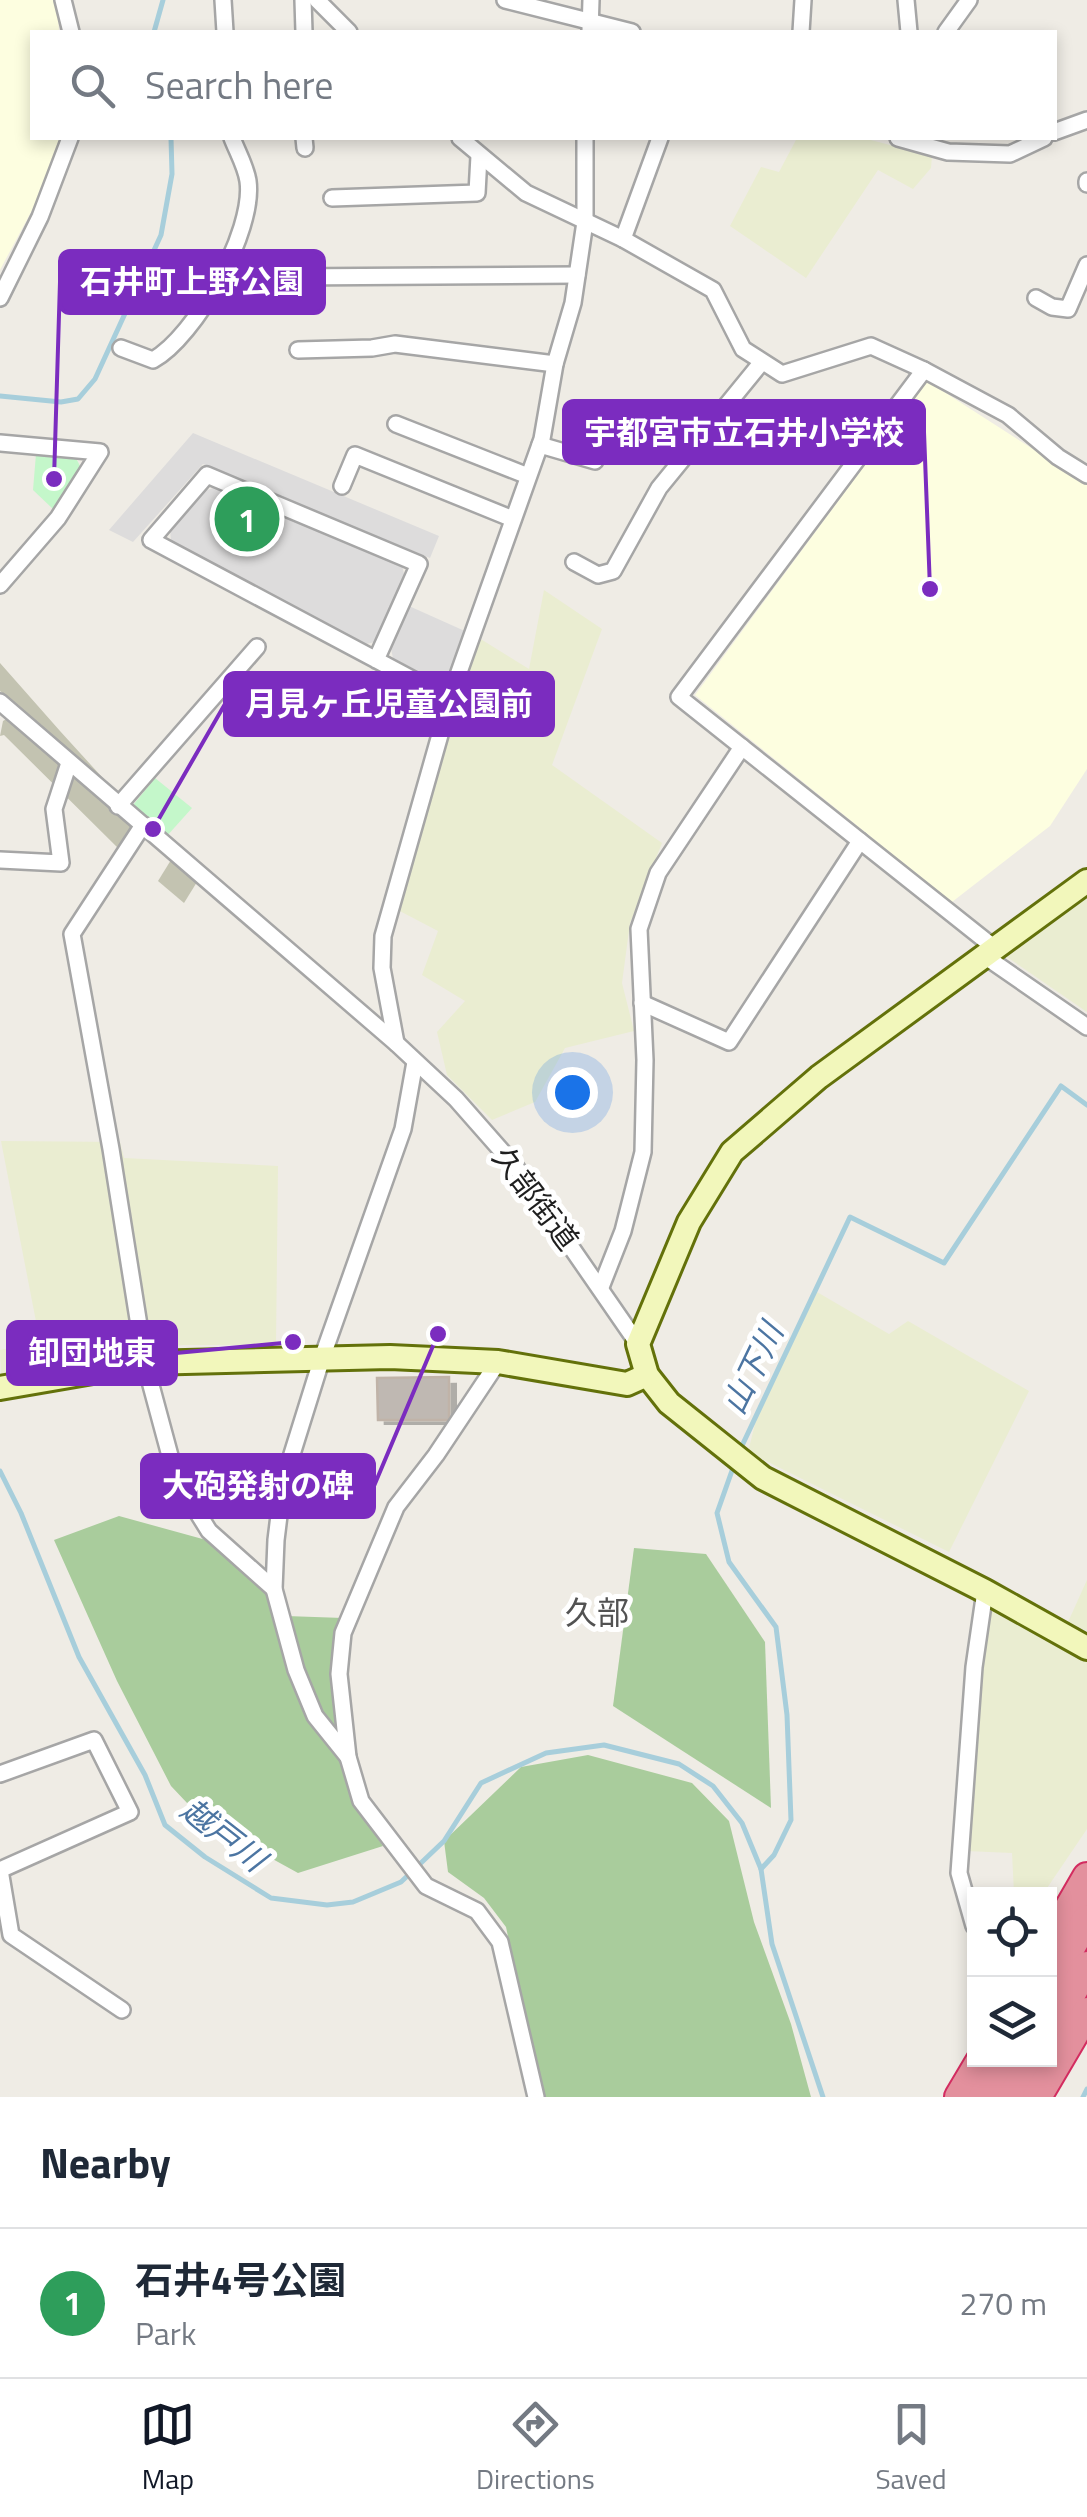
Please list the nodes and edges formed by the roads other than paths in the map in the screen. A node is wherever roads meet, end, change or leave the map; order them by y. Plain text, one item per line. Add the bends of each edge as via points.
1 (63, 0) edge
2 (222, 0) edge
3 (303, 0) edge
4 (316, 0) edge
5 (505, 0) edge
6 (591, 0) edge
7 (802, 0) edge
8 (906, 0) edge
9 (969, 0) edge
10 (590, 28) edge
11 (70, 30) edge
12 (225, 30) edge
13 (304, 30) edge
14 (347, 30) edge
15 (801, 30) edge
16 (909, 30) edge
17 (947, 30) edge
18 (1087, 120) edge
19 (1057, 131) edge
20 (69, 140) edge
21 (233, 140) edge
22 (462, 140) edge
23 (585, 140) edge
24 (659, 140) edge
25 (905, 140) edge
26 (1040, 140) edge
27 (479, 156) junction
28 (332, 198) dead end
29 (585, 222) junction
30 (624, 239) junction
31 (1087, 266) edge
32 (225, 273) junction
33 (578, 275) junction
34 (0, 298) edge
35 (1036, 298) dead end
36 (122, 348) dead end
37 (298, 350) dead end
38 (760, 363) junction
39 (555, 364) junction
40 (924, 370) junction
41 (396, 424) dead end
42 (0, 443) edge
43 (540, 445) junction
44 (595, 461) dead end
45 (1087, 475) edge
46 (528, 476) junction
47 (342, 486) dead end
48 (514, 519) junction
49 (574, 562) dead end
50 (0, 585) edge
51 (257, 647) dead end
52 (376, 660) junction
53 (453, 689) junction
54 (0, 702) edge
55 (742, 748) junction
56 (69, 763) junction
57 (118, 806) junction
58 (143, 825) junction
59 (860, 841) junction
60 (0, 860) edge
61 (1087, 880) edge
62 (991, 953) junction
63 (642, 1003) junction
64 (1087, 1027) edge
65 (396, 1043) junction
66 (415, 1062) junction
67 (601, 1287) junction
68 (638, 1344) junction
69 (322, 1358) junction
70 (498, 1362) junction
71 (145, 1363) junction
72 (646, 1376) junction
73 (0, 1388) edge
74 (274, 1588) junction
75 (985, 1591) junction
76 (1087, 1648) edge
77 (348, 1757) junction
78 (0, 1774) edge
79 (0, 1870) edge
80 (1087, 1877) edge
81 (3, 1901) edge
82 (967, 1903) edge
83 (1074, 1942) edge
84 (1053, 1977) edge
85 (1057, 2006) edge
86 (122, 2010) dead end
87 (1087, 2012) edge
88 (977, 2067) edge
89 (1001, 2067) edge
90 (1030, 2067) edge
91 (536, 2097) edge
92 (959, 2097) edge
93 (983, 2097) edge
94 (1012, 2097) edge
95 (1037, 2097) edge

1 - 11 street
2 - 12 street
3 - 13 street
4 - 14 street
5 - 10 street
6 - 10 street
7 - 15 street
8 - 16 street
9 - 17 street
18 - 19 street
20 - 34 street
21 - 32 street via 248,183
22 - 27 street
23 - 29 street
24 - 30 street
25 - 26 street via 948,152 1010,154
27 - 28 street via 477,193
27 - 29 street via 526,193
29 - 30 street
29 - 33 street
30 - 38 street via 714,290 744,349
31 - 35 street via 1068,310
32 - 33 street
32 - 36 street via 171,350 153,360
33 - 39 street
37 - 39 street via 395,344
38 - 40 street via 782,374 870,346
38 - 49 street via 660,488 613,571 598,575
39 - 43 street
40 - 45 street via 1008,415
40 - 55 street via 679,697
41 - 46 street
42 - 50 street via 100,452 58,518
43 - 44 street
43 - 46 street
46 - 48 street
47 - 48 street via 356,455
48 - 53 street
51 - 57 street
52 - 52 street via 341,642 151,540 207,475 419,564
52 - 53 street via 430,688
53 - 65 street via 383,936
54 - 56 street, 久部街道
55 - 59 street
55 - 63 street via 658,872 639,928
56 - 57 street, 久部街道
56 - 60 street via 54,809 61,863
57 - 58 street, 久部街道
58 - 65 street, 久部街道
58 - 71 street via 72,934
59 - 62 street
59 - 63 street via 728,1042
61 - 62 street
62 - 64 street
62 - 68 street via 818,1077 732,1152 689,1222
63 - 67 street via 643,1152
65 - 66 street, 久部街道
66 - 67 street, 久部街道 via 515,1166
66 - 69 street via 403,1129
67 - 68 street, 久部街道
68 - 72 street, 久部街道
69 - 70 street
69 - 71 street
69 - 74 street via 283,1482
70 - 72 street via 626,1384
70 - 77 street via 396,1506 343,1633 339,1674
71 - 73 street
71 - 74 street via 176,1478 210,1531
72 - 75 street, 久部街道 via 669,1403 764,1478
74 - 77 street via 314,1716
75 - 76 street, 久部街道
75 - 82 street via 958,1873
77 - 91 street via 361,1800 426,1886 477,1911 500,1942
78 - 79 street via 94,1740 130,1812
79 - 81 street
80 - 83 highway
81 - 86 street via 12,1935
83 - 84 highway
83 - 85 highway
87 - 95 highway
88 - 92 highway
89 - 93 highway
90 - 94 highway

